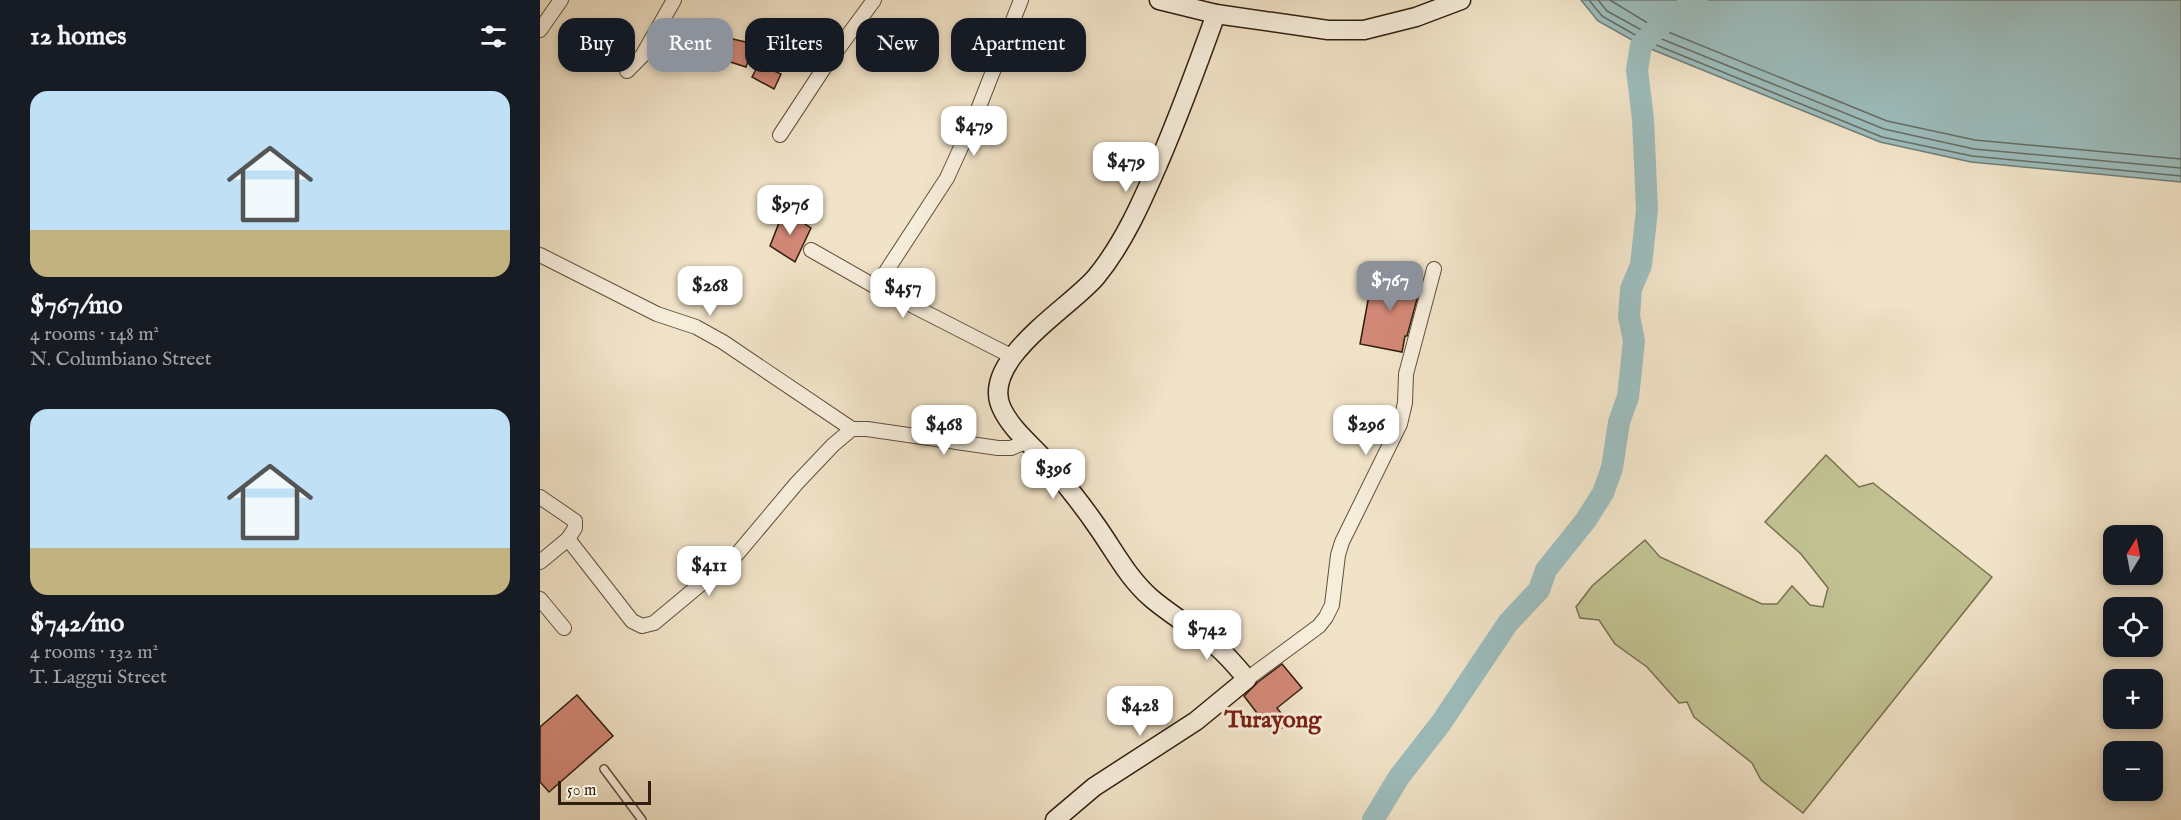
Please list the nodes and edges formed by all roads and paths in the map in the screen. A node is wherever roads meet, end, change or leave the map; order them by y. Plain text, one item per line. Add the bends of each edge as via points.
1 (561, 0) edge
2 (674, 0) edge
3 (874, 0) edge
4 (1021, 0) edge
5 (1159, 0) edge
6 (1461, 0) edge
7 (1219, 7) edge
8 (540, 30) edge
9 (635, 63) edge
10 (780, 135) dead end
11 (811, 250) dead end
12 (540, 255) edge
13 (1434, 269) dead end
14 (876, 287) junction
15 (1013, 357) junction
16 (852, 429) junction
17 (1028, 441) junction
18 (540, 497) edge
19 (568, 539) junction
20 (540, 562) edge
21 (540, 599) edge
22 (564, 628) dead end
23 (1247, 680) junction
24 (604, 769) dead end
25 (642, 820) edge
26 (1055, 820) edge

1 - 8 street
2 - 9 street
3 - 10 street
4 - 14 street via 946,178
5 - 7 street
6 - 7 street via 1364,30 1328,30
7 - 15 street via 1185,101 1126,231 1096,277
11 - 14 street
12 - 16 street via 657,314 705,332
13 - 23 street via 1406,374 1400,424 1342,542 1332,604 1319,626
14 - 15 street
15 - 17 street via 998,383 998,395 1001,408
16 - 17 street via 998,448
16 - 19 street via 796,484 738,552 654,623 642,626 632,621
17 - 23 street via 1141,588 1218,647
18 - 19 street via 575,521
19 - 20 street
21 - 22 street
23 - 26 street via 1196,721 1094,787
24 - 25 lane

